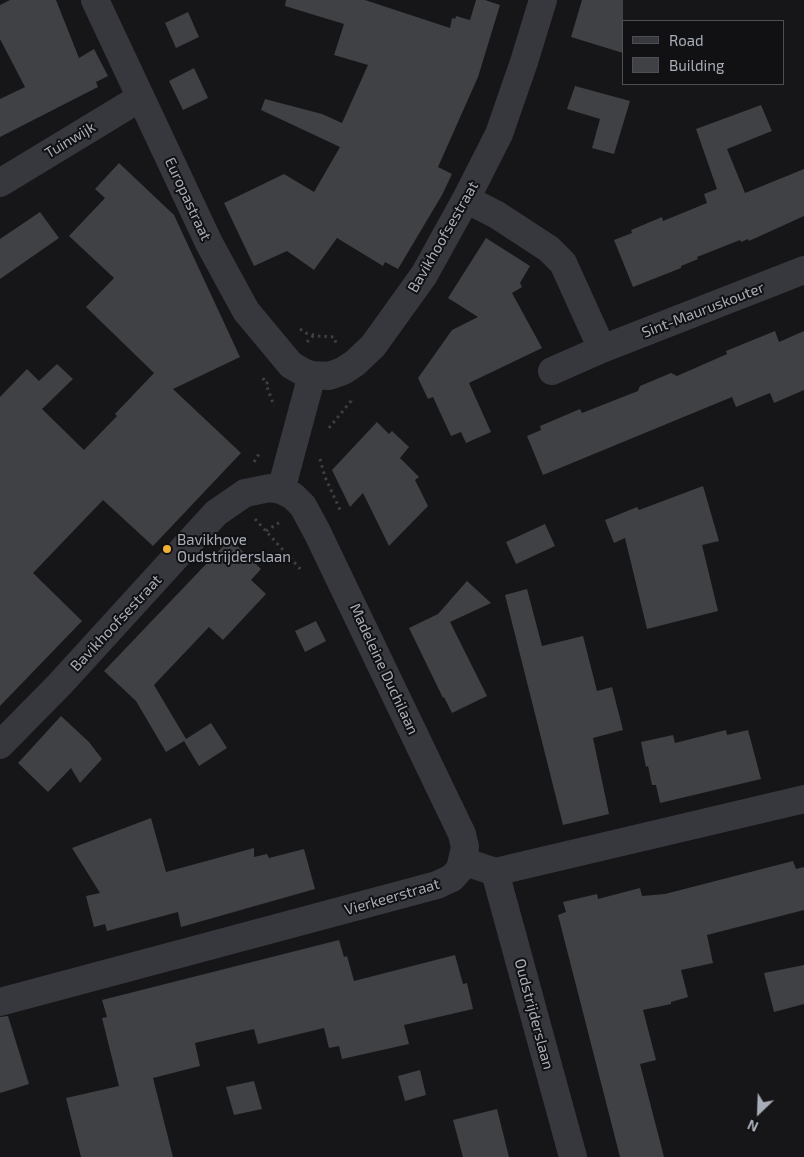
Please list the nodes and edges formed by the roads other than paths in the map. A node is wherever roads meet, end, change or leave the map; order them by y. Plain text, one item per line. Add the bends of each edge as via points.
1 (95, 0) edge
2 (543, 0) edge
3 (140, 98) junction
4 (0, 183) edge
5 (466, 200) junction
6 (804, 270) edge
7 (602, 349) junction
8 (552, 371) dead end
9 (312, 375) junction
10 (281, 490) junction
11 (0, 745) edge
12 (804, 799) edge
13 (463, 861) junction
14 (495, 872) junction
15 (0, 1002) edge
16 (573, 1157) edge

1 - 3 street, Europastraat
2 - 5 street, Bavikhoofsestraat via 499,134
3 - 4 street, Tuinwijk
3 - 9 street, Europastraat via 246,311 291,365
5 - 7 street via 497,215 549,249 563,263
5 - 9 street, Bavikhoofsestraat via 424,275 374,346 344,371 329,376
6 - 7 street, Sint-Mauruskouter
7 - 8 street, Sint-Mauruskouter
9 - 10 street
10 - 11 street, Bavikhoofsestraat via 270,488 245,494 216,513
10 - 13 street, Madeleine Duchilaan via 303,506 350,598 462,834 465,847
12 - 14 street
13 - 14 street
13 - 15 street, Vierkeerstraat via 452,878 437,885
14 - 16 street, Oudstrijderslaan

